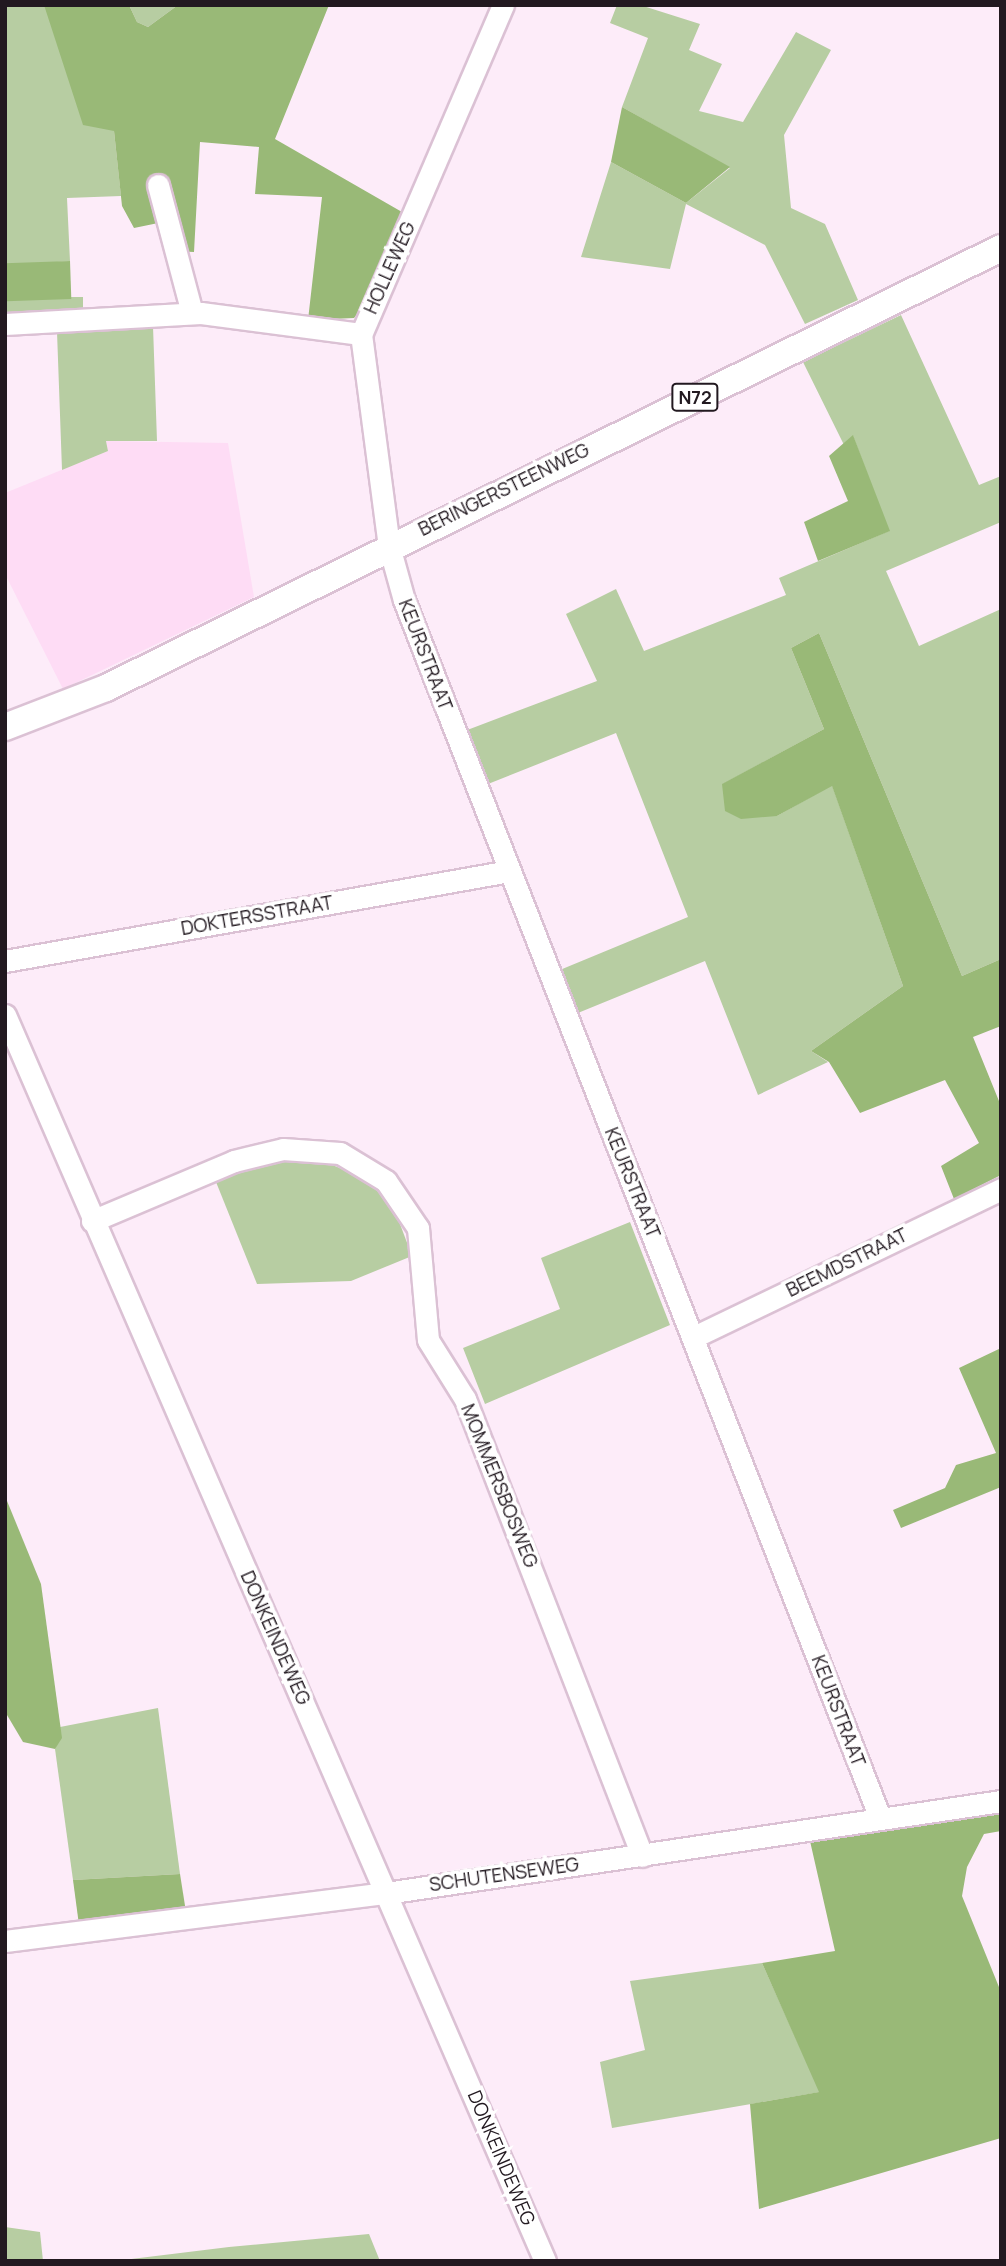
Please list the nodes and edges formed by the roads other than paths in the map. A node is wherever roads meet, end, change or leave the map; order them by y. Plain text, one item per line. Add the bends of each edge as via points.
1 (503, 5) edge
2 (158, 184) dead end
3 (1001, 248) edge
4 (192, 313) junction
5 (5, 324) edge
6 (361, 334) junction
7 (389, 547) junction
8 (5, 727) edge
9 (509, 872) junction
10 (5, 961) edge
11 (5, 1015) edge
12 (1001, 1189) edge
13 (92, 1222) junction
14 (694, 1337) junction
15 (1001, 1801) edge
16 (880, 1818) junction
17 (642, 1856) junction
18 (386, 1893) junction
19 (5, 1941) edge
20 (545, 2261) edge

1 - 6 street, HOLLEWEG
2 - 4 street
3 - 7 main road, BERINGERSTEENWEG / N72
4 - 5 street
4 - 6 street
6 - 7 street, HOLLEWEG
7 - 8 main road, BERINGERSTEENWEG / N72 via 106,688
7 - 9 street, KEURSTRAAT
9 - 10 street, DOKTERSSTRAAT
9 - 14 street, KEURSTRAAT
11 - 13 street, DONKEINDEWEG
12 - 14 street, BEEMDSTRAAT
13 - 17 street, MOMMERSBOSWEG via 234,1161 283,1149 340,1153 386,1181 418,1228 428,1340 465,1399
13 - 18 street, DONKEINDEWEG
14 - 16 street, KEURSTRAAT
15 - 16 street, SCHUTENSEWEG
16 - 17 street, SCHUTENSEWEG
17 - 18 street, SCHUTENSEWEG
18 - 19 street, SCHUTENSEWEG
18 - 20 street, DONKEINDEWEG

